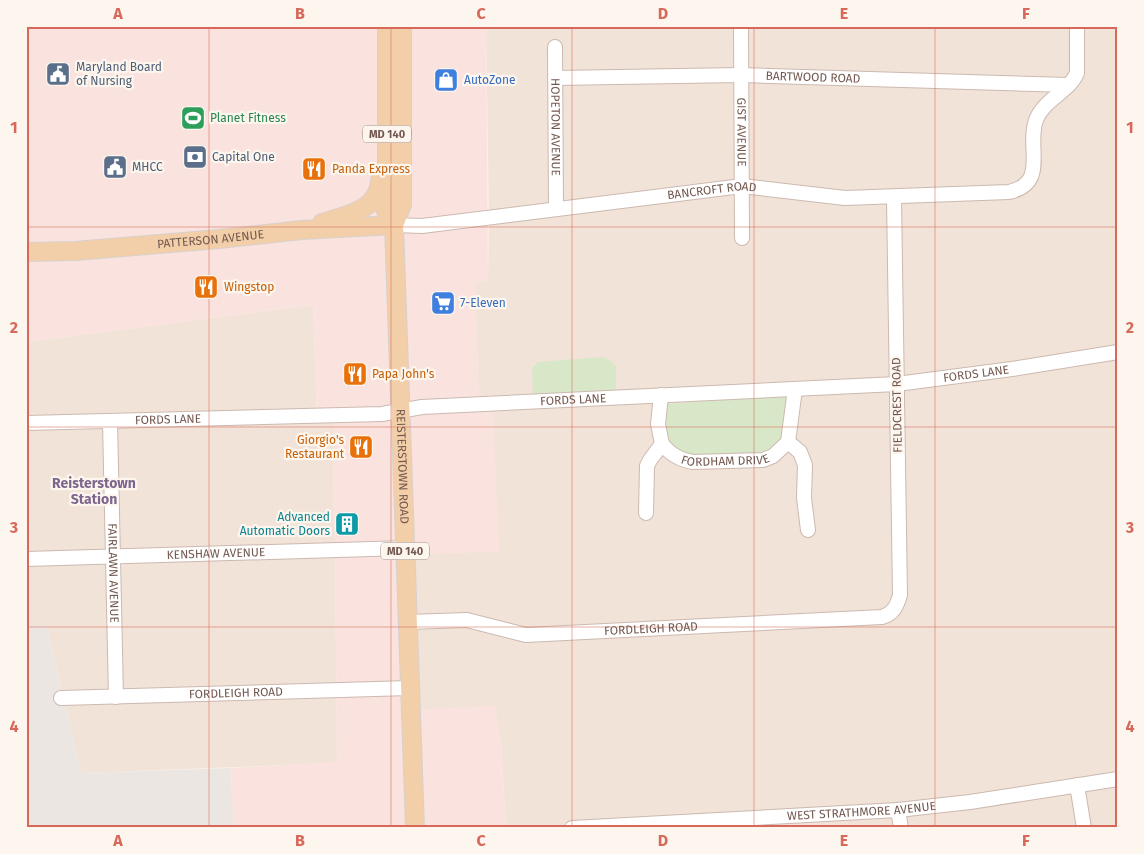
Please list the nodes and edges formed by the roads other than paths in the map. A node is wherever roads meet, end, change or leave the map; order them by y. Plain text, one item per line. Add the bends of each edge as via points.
1 (387, 26) edge
2 (402, 26) edge
3 (741, 26) edge
4 (1077, 26) edge
5 (555, 47) dead end
6 (741, 75) junction
7 (555, 78) junction
8 (1069, 84) junction
9 (386, 96) junction
10 (742, 186) junction
11 (894, 198) junction
12 (556, 208) junction
13 (394, 225) junction
14 (302, 230) junction
15 (742, 238) dead end
16 (26, 252) edge
17 (1118, 352) edge
18 (897, 384) junction
19 (794, 389) junction
20 (661, 395) junction
21 (400, 411) junction
22 (110, 421) junction
23 (26, 423) edge
24 (788, 442) junction
25 (662, 444) junction
26 (646, 513) dead end
27 (808, 530) dead end
28 (405, 548) junction
29 (113, 556) junction
30 (26, 558) edge
31 (894, 610) joint
32 (408, 622) junction
33 (410, 688) junction
34 (116, 697) junction
35 (61, 698) dead end
36 (1118, 779) edge
37 (1077, 785) junction
38 (898, 810) junction
39 (415, 828) edge
40 (572, 828) edge
41 (901, 828) edge
42 (1084, 828) edge

1 - 9 main road, REISTERSTOWN ROAD / MD 140
2 - 13 main road, REISTERSTOWN ROAD / MD 140 via 402,205
3 - 6 street, GIST AVENUE
4 - 8 street via 1078,66
5 - 7 street, HOPETON AVENUE
6 - 7 street, BARTWOOD ROAD
6 - 8 street, BARTWOOD ROAD
6 - 10 street, GIST AVENUE
7 - 12 street, HOPETON AVENUE
8 - 11 street, BANCROFT ROAD via 1047,103 1036,120 1033,170 1029,183 1009,192
9 - 13 main road, REISTERSTOWN ROAD / MD 140 via 384,208
9 - 14 main road via 380,185 373,201 360,210
10 - 11 street, BANCROFT ROAD via 845,198
10 - 12 street, BANCROFT ROAD
10 - 15 street, GIST AVENUE
11 - 18 street, FIELDCREST ROAD
12 - 13 street, BANCROFT ROAD via 422,226
13 - 14 main road, PATTERSON AVENUE
13 - 21 main road, REISTERSTOWN ROAD / MD 140
14 - 16 main road, PATTERSON AVENUE via 219,240
17 - 18 street, FORDS LANE
18 - 19 street, FORDS LANE
18 - 31 street, FIELDCREST ROAD via 900,595
19 - 20 street, FORDS LANE
19 - 24 street
20 - 21 street, FORDS LANE via 422,407
20 - 25 street via 658,424
21 - 22 street, FORDS LANE
21 - 28 main road, REISTERSTOWN ROAD / MD 140
22 - 23 street, FORDS LANE
22 - 29 street, FAIRLAWN AVENUE
24 - 25 street, FORDHAM DRIVE via 773,456 763,460 693,462 676,457
24 - 27 street via 800,452 805,465 804,498
25 - 26 street via 647,466
28 - 29 street, KENSHAW AVENUE
28 - 32 main road, REISTERSTOWN ROAD / MD 140
29 - 30 street, KENSHAW AVENUE
29 - 34 street, FAIRLAWN AVENUE
31 - 32 street, FORDLEIGH ROAD via 882,617 526,635 466,620
32 - 33 main road, REISTERSTOWN ROAD / MD 140
33 - 34 street, FORDLEIGH ROAD
33 - 39 main road, REISTERSTOWN ROAD / MD 140
34 - 35 street, FORDLEIGH ROAD
36 - 37 street, WEST STRATHMORE AVENUE
37 - 38 street, WEST STRATHMORE AVENUE
37 - 42 street
38 - 40 street, WEST STRATHMORE AVENUE
38 - 41 street

